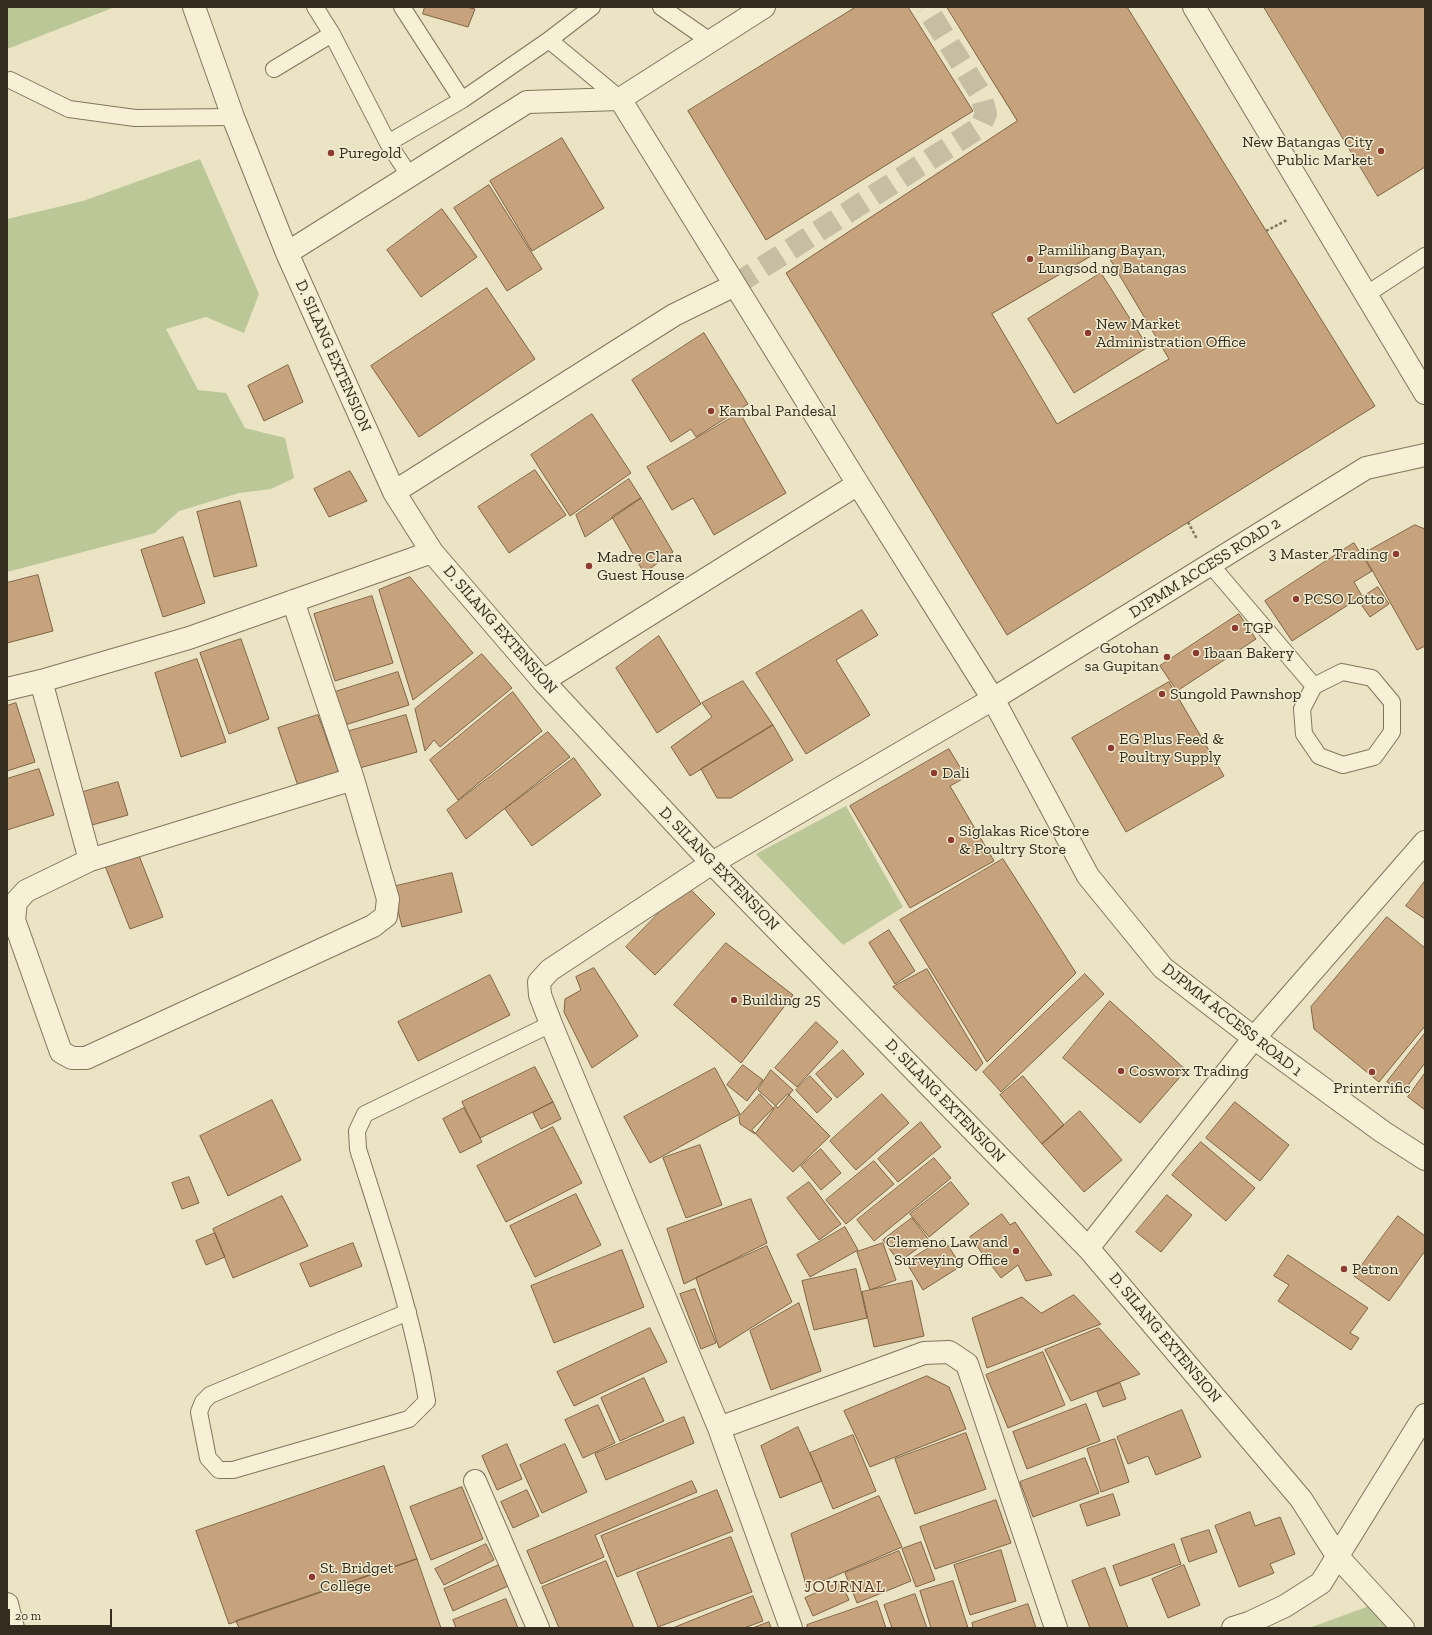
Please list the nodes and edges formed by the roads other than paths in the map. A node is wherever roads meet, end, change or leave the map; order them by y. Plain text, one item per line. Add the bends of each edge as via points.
1 (194, 7) edge
2 (315, 7) edge
3 (402, 7) edge
4 (592, 7) edge
5 (661, 7) edge
6 (764, 7) edge
7 (1194, 7) edge
8 (332, 34) junction
9 (549, 40) junction
10 (710, 41) junction
11 (274, 69) dead end
12 (10, 80) dead end
13 (620, 99) junction
14 (462, 100) junction
15 (233, 117) junction
16 (388, 143) junction
17 (409, 175) junction
18 (287, 253) junction
19 (1425, 256) edge
20 (735, 285) junction
21 (1366, 294) junction
22 (1425, 393) edge
23 (1425, 455) edge
24 (858, 484) junction
25 (394, 492) junction
26 (432, 552) junction
27 (1210, 564) junction
28 (294, 601) junction
29 (41, 681) junction
30 (543, 681) junction
31 (1314, 686) junction
32 (7, 689) edge
33 (993, 699) junction
34 (353, 779) junction
35 (1425, 842) edge
36 (90, 860) junction
37 (712, 863) junction
38 (551, 1024) junction
39 (1254, 1038) junction
40 (1425, 1159) edge
41 (1088, 1248) junction
42 (408, 1312) junction
43 (1425, 1414) edge
44 (719, 1428) junction
45 (475, 1481) dead end
46 (1338, 1557) junction
47 (7, 1604) edge
48 (13, 1628) edge
49 (538, 1628) edge
50 (791, 1628) edge
51 (1056, 1628) edge
52 (1233, 1628) edge
53 (1403, 1628) edge

1 - 15 street, D. SILANG EXTENSION
2 - 8 lane
3 - 14 lane
4 - 9 lane
5 - 10 lane
6 - 10 street
7 - 21 street
8 - 11 lane
8 - 16 lane
9 - 13 lane
9 - 14 lane
10 - 13 street
12 - 15 lane via 69,109 135,118
13 - 17 street via 527,102
13 - 20 street, DJPMM ACCESS ROAD 1
14 - 16 lane
15 - 18 street, D. SILANG EXTENSION
16 - 17 lane
17 - 18 street
18 - 25 street, D. SILANG EXTENSION
19 - 21 lane
20 - 24 street, DJPMM ACCESS ROAD 1
20 - 25 street via 674,314
21 - 22 street
23 - 27 street, DJPMM ACCESS ROAD 2 via 1366,468
24 - 30 street
24 - 33 street, DJPMM ACCESS ROAD 1
25 - 26 street, D. SILANG EXTENSION
26 - 28 street
26 - 30 street, D. SILANG EXTENSION
27 - 31 lane
27 - 33 street, DJPMM ACCESS ROAD 2
28 - 29 street via 189,638
28 - 34 street
29 - 32 street
29 - 36 street
30 - 37 street, D. SILANG EXTENSION
31 - 31 lane via 1302,709 1304,734 1320,756 1344,765 1374,757 1392,732 1392,702 1372,678 1342,672
33 - 37 street, DJPMM ACCESS ROAD 2
33 - 39 street, DJPMM ACCESS ROAD 1 via 1088,876 1163,968
34 - 36 street
34 - 36 street via 388,899 386,916 373,926 86,1058 72,1058 61,1052 14,920 16,902 26,891
35 - 39 street
37 - 38 street, DJPMM ACCESS ROAD 2 via 550,970 539,982 540,995
37 - 41 street, D. SILANG EXTENSION
38 - 42 lane via 365,1114 357,1131 358,1149
38 - 44 street
39 - 40 street, DJPMM ACCESS ROAD 1 via 1383,1132
39 - 41 street
41 - 46 street, D. SILANG EXTENSION via 1301,1499
42 - 42 lane via 428,1401 409,1419 234,1470 219,1470 208,1458 199,1412 203,1402 210,1395
43 - 46 street
44 - 50 street
44 - 51 street via 924,1353 949,1352 967,1364
45 - 49 street
46 - 52 street via 1321,1583 1284,1606
46 - 53 street, D. SILANG EXTENSION
47 - 48 street

